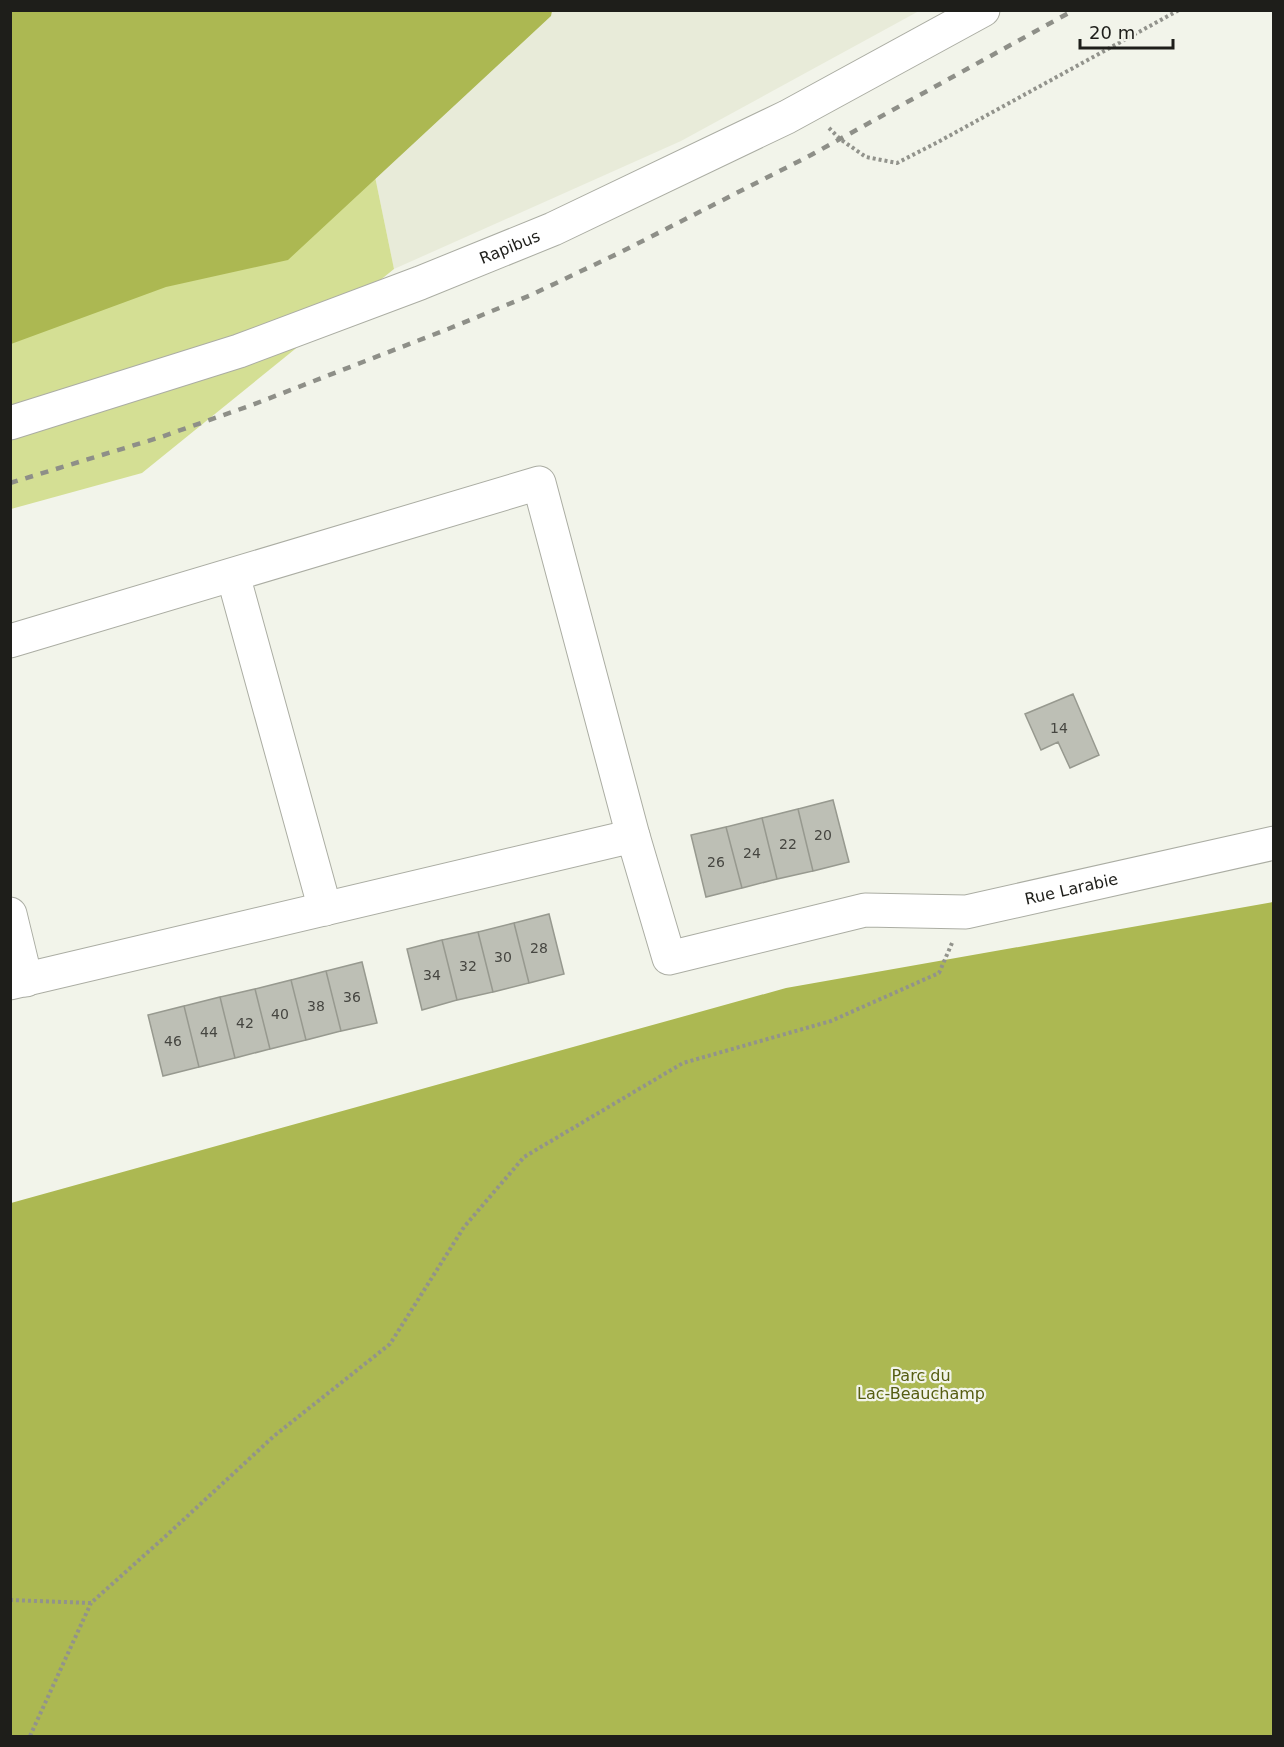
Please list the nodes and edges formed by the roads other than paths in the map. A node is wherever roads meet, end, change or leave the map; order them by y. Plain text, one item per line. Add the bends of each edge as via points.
1 (983, 10) edge
2 (10, 423) edge
3 (233, 575) junction
4 (10, 641) edge
5 (633, 836) junction
6 (1274, 843) edge
7 (325, 909) junction
8 (10, 914) edge
9 (18, 982) edge

1 - 2 street, Rapibus via 787,117 553,229 239,351
3 - 4 street
3 - 5 street via 539,483
3 - 7 street
5 - 6 street, Rue Larabie via 669,958 865,910 966,912
5 - 7 street
7 - 9 street
8 - 9 street

